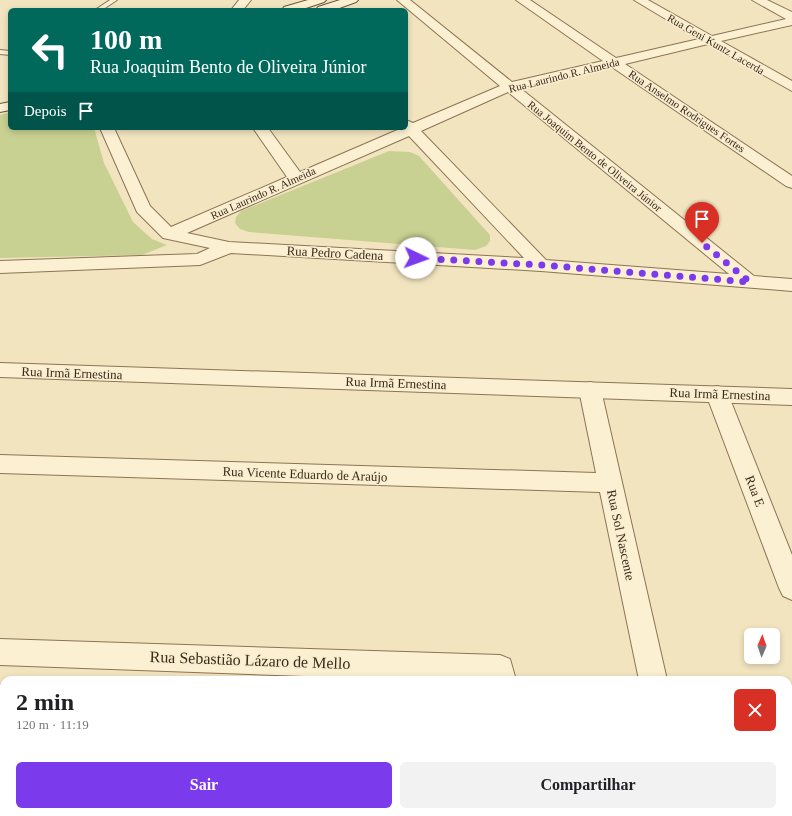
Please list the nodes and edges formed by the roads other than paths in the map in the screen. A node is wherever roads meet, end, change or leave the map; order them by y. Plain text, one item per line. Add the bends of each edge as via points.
1 (114, 0) edge
2 (245, 0) edge
3 (320, 0) edge
4 (352, 0) edge
5 (403, 0) edge
6 (522, 0) edge
7 (640, 0) edge
8 (758, 0) edge
9 (101, 8) edge
10 (238, 8) edge
11 (294, 8) edge
12 (328, 8) edge
13 (792, 17) edge
14 (792, 21) edge
15 (710, 41) junction
16 (615, 62) junction
17 (510, 87) junction
18 (792, 88) edge
19 (408, 126) edge
20 (108, 130) edge
21 (261, 130) edge
22 (399, 130) edge
23 (296, 178) junction
24 (792, 183) edge
25 (169, 234) junction
26 (229, 247) junction
27 (541, 265) junction
28 (0, 267) edge
29 (750, 282) junction
30 (792, 285) edge
31 (0, 370) edge
32 (590, 390) junction
33 (717, 394) junction
34 (792, 397) edge
35 (0, 464) edge
36 (609, 483) junction
37 (792, 588) edge
38 (0, 652) edge
39 (501, 674) edge
40 (652, 676) edge
41 (0, 816) edge
42 (5, 816) edge

1 - 9 lane
2 - 10 street
3 - 11 street
4 - 12 street
5 - 17 street, Rua Joaquim Bento de Oliveira Júnior
6 - 16 street, Rua Anselmo Rodrigues Fortes
7 - 15 street, Rua Geni Kuntz Lacerda
8 - 13 street
14 - 15 street, Rua Laurindo R. Almeida
15 - 16 street, Rua Laurindo R. Almeida
15 - 18 street, Rua Geni Kuntz Lacerda
16 - 17 street, Rua Laurindo R. Almeida
16 - 24 street, Rua Anselmo Rodrigues Fortes
17 - 19 street, Rua Laurindo R. Almeida
17 - 29 street, Rua Joaquim Bento de Oliveira Júnior
19 - 27 street
20 - 25 street via 143,208
21 - 23 street
22 - 23 street, Rua Laurindo R. Almeida
23 - 25 street, Rua Laurindo R. Almeida
25 - 26 street
26 - 27 street, Rua Pedro Cadena
26 - 28 street, Rua Pedro Cadena via 200,259
27 - 29 street, Rua Pedro Cadena
29 - 30 street, Rua Pedro Cadena
31 - 32 street, Rua Irmã Ernestina
32 - 33 street, Rua Irmã Ernestina
32 - 36 street, Rua Sol Nascente
33 - 34 street, Rua Irmã Ernestina
33 - 37 street, Rua E
35 - 36 street, Rua Vicente Eduardo de Araújo
36 - 40 street, Rua Sol Nascente
38 - 39 street, Rua Sebastião Lázaro de Mello
41 - 42 street

